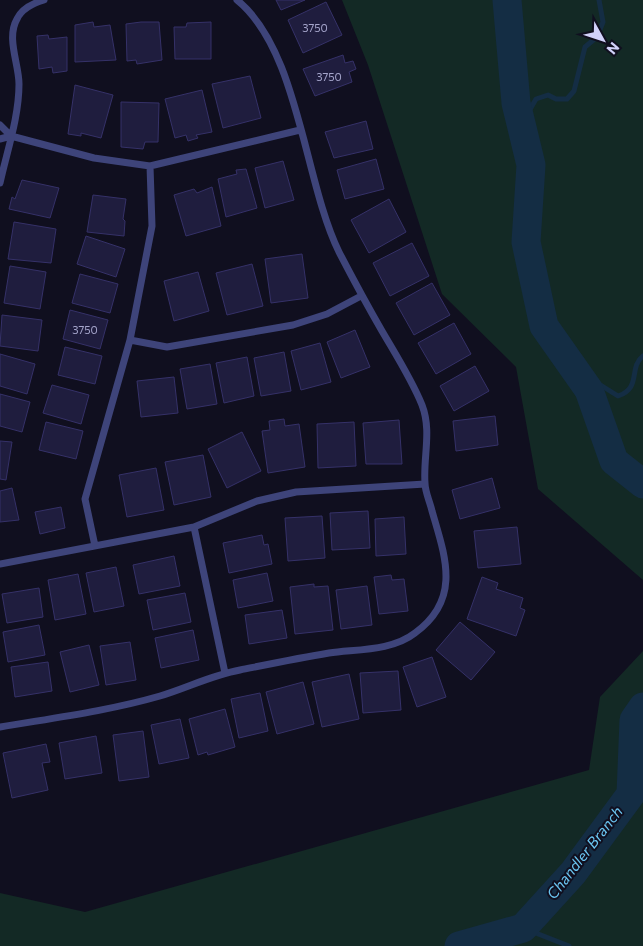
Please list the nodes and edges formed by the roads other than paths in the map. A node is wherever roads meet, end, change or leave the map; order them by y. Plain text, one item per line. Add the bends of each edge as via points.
1 (44, 0) edge
2 (237, 0) edge
3 (0, 125) edge
4 (300, 130) junction
5 (12, 136) junction
6 (0, 139) edge
7 (150, 166) junction
8 (0, 183) edge
9 (361, 296) junction
10 (130, 340) junction
11 (425, 484) junction
12 (194, 527) junction
13 (94, 546) junction
14 (0, 564) edge
15 (225, 673) junction
16 (0, 727) edge

1 - 5 lane via 22,12 13,29 19,84
2 - 4 lane via 249,9 263,28 286,81
3 - 5 lane
4 - 7 lane
4 - 9 lane via 330,233
5 - 6 lane
5 - 7 lane via 94,158
5 - 8 lane
7 - 10 lane via 152,226
9 - 10 lane via 327,314 293,325 167,346
9 - 11 lane via 423,407 428,437
10 - 13 lane via 85,500
11 - 12 lane via 296,492 257,501
11 - 15 lane via 448,578 443,597 426,624 414,634 382,646
12 - 13 lane
12 - 15 lane
13 - 14 lane
15 - 16 lane via 160,696 86,713

